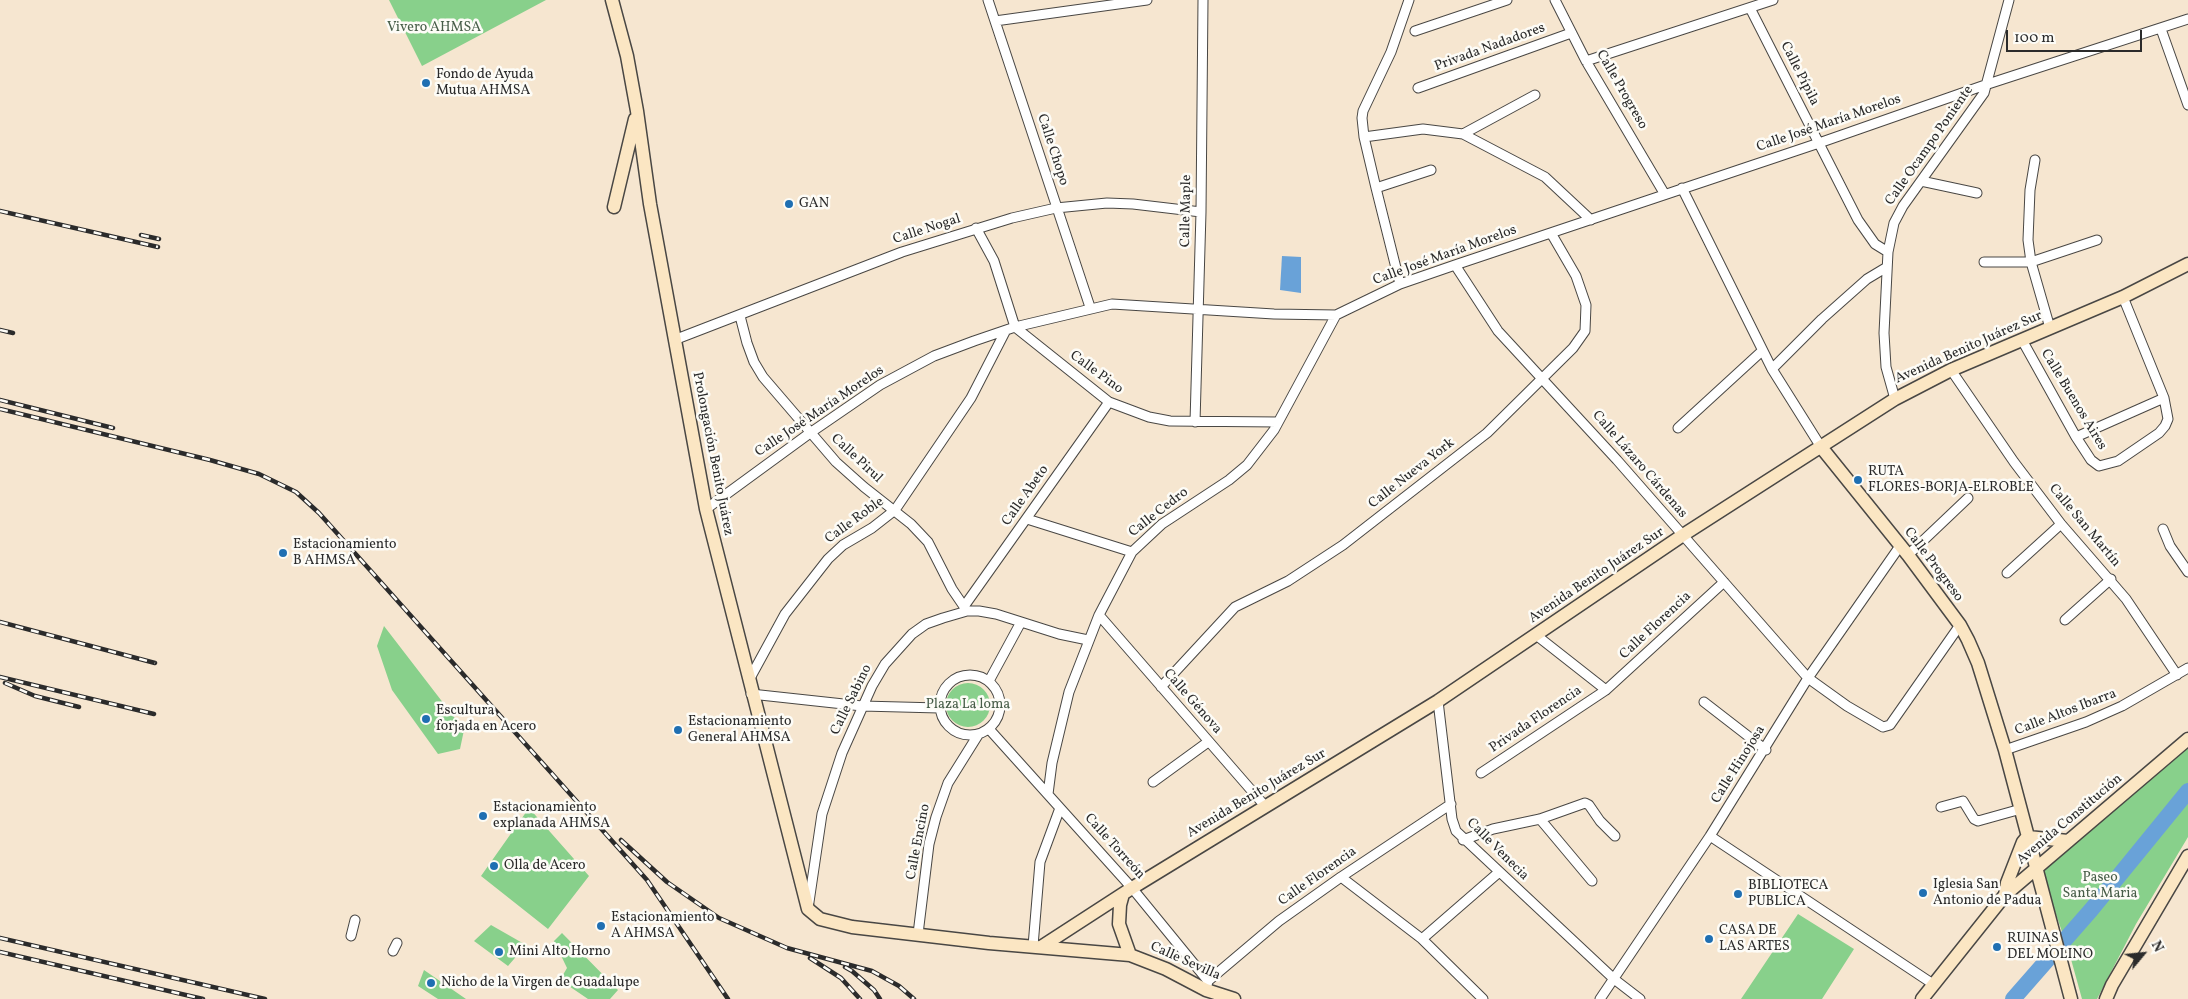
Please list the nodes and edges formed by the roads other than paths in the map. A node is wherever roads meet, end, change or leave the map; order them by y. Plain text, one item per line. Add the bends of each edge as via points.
1 (612, 0) edge
2 (988, 0) edge
3 (1147, 0) edge
4 (1203, 0) edge
5 (1409, 0) edge
6 (1508, 0) edge
7 (1555, 0) edge
8 (1773, 0) edge
9 (2008, 0) edge
10 (1750, 8) junction
11 (2188, 19) edge
12 (995, 21) junction
13 (2161, 29) junction
14 (1415, 31) dead end
15 (1571, 33) junction
16 (1586, 61) junction
17 (1988, 84) junction
18 (1418, 88) dead end
19 (1535, 95) dead end
20 (2188, 105) edge
21 (637, 111) junction
22 (1463, 134) junction
23 (1364, 137) junction
24 (1819, 143) junction
25 (2035, 160) dead end
26 (1432, 170) dead end
27 (1921, 181) junction
28 (1376, 188) junction
29 (1682, 188) junction
30 (1976, 193) dead end
31 (1664, 194) junction
32 (614, 207) dead end
33 (1056, 208) junction
34 (1201, 212) junction
35 (1592, 220) junction
36 (976, 228) junction
37 (1551, 233) junction
38 (2097, 240) dead end
39 (1888, 252) junction
40 (1984, 262) dead end
41 (2031, 262) junction
42 (2188, 264) edge
43 (1455, 265) junction
44 (1887, 267) junction
45 (1400, 284) junction
46 (2123, 297) junction
47 (1090, 308) junction
48 (1199, 310) junction
49 (1336, 315) junction
50 (740, 316) junction
51 (1015, 327) junction
52 (2050, 328) junction
53 (1006, 330) junction
54 (674, 340) junction
55 (2022, 340) junction
56 (1762, 351) junction
57 (1772, 369) junction
58 (1951, 370) junction
59 (1542, 378) junction
60 (2164, 398) junction
61 (1894, 399) junction
62 (1109, 402) junction
63 (1195, 422) junction
64 (1278, 422) junction
65 (1678, 428) dead end
66 (810, 433) junction
67 (2076, 437) junction
68 (1821, 447) junction
69 (1968, 498) dead end
70 (706, 509) junction
71 (895, 510) junction
72 (1027, 518) junction
73 (2061, 524) junction
74 (2163, 530) dead end
75 (1683, 535) junction
76 (1904, 551) junction
77 (1132, 552) junction
78 (2188, 572) edge
79 (2007, 573) dead end
80 (2111, 579) junction
81 (1724, 582) junction
82 (966, 608) junction
83 (1098, 615) junction
84 (2064, 620) dead end
85 (1021, 622) junction
86 (1960, 625) junction
87 (1536, 635) junction
88 (1088, 640) junction
89 (2188, 668) edge
90 (2177, 675) junction
91 (1808, 678) junction
92 (748, 680) junction
93 (989, 681) junction
94 (1160, 687) junction
95 (1606, 690) junction
96 (751, 694) junction
97 (1438, 701) junction
98 (1704, 702) dead end
99 (862, 706) junction
100 (939, 708) junction
101 (989, 729) junction
102 (978, 735) junction
103 (2188, 739) edge
104 (1208, 742) junction
105 (1766, 750) junction
106 (2005, 750) junction
107 (1481, 773) dead end
108 (1153, 782) dead end
109 (1048, 794) junction
110 (1451, 804) junction
111 (1265, 806) junction
112 (1940, 807) dead end
113 (1060, 808) junction
114 (2021, 809) junction
115 (1540, 819) junction
116 (1615, 836) dead end
117 (1710, 836) junction
118 (2028, 837) junction
119 (1463, 840) junction
120 (2068, 841) junction
121 (2188, 856) edge
122 (2036, 869) junction
123 (2185, 872) edge
124 (1498, 873) junction
125 (1341, 877) junction
126 (1592, 881) dead end
127 (1128, 891) junction
128 (2005, 895) junction
129 (808, 909) junction
130 (355, 920) dead end
131 (918, 934) junction
132 (351, 936) dead end
133 (1422, 939) junction
134 (1037, 946) junction
135 (1130, 956) junction
136 (1614, 979) junction
137 (1933, 984) junction
138 (1207, 985) junction
139 (1234, 999) edge
140 (1483, 999) edge
141 (1600, 999) edge
142 (1640, 999) edge
143 (1922, 999) edge
144 (2072, 999) edge
145 (2106, 999) edge

1 - 21 street, Prolongación Benito Juárez
2 - 12 street, Calle Chopo
3 - 12 street
4 - 34 street, Calle Maple
5 - 23 street via 1391,52 1363,111
6 - 14 street
7 - 15 street, Calle Progreso
8 - 10 street
9 - 17 street, Calle Ocampo Poniente
10 - 16 street
10 - 24 street, Calle Pípila
11 - 13 street, Calle José María Morelos
12 - 33 street, Calle Chopo
13 - 17 street, Calle José María Morelos
13 - 20 street
15 - 16 street, Calle Progreso
15 - 18 street, Privada Nadadores
16 - 31 street, Calle Progreso
17 - 24 street, Calle José María Morelos
17 - 27 street, Calle Ocampo Poniente
19 - 22 street
21 - 32 street
21 - 54 street, Prolongación Benito Juárez
22 - 23 street via 1422,129
22 - 35 street via 1545,176
23 - 28 street
24 - 29 street, Calle José María Morelos
24 - 39 street, Calle Pípila via 1866,235
25 - 41 street via 2028,222
26 - 28 street
27 - 30 street
27 - 39 street, Calle Ocampo Poniente via 1897,218
28 - 45 street
29 - 31 street, Calle José María Morelos
29 - 56 street, Calle Progreso
31 - 35 street, Calle José María Morelos
33 - 34 street, Calle Nogal via 1107,203
33 - 36 street, Calle Nogal
33 - 47 street, Calle Chopo
34 - 48 street, Calle Maple
35 - 37 street, Calle José María Morelos
36 - 50 street, Calle Nogal via 879,261
36 - 51 street via 994,262
37 - 43 street, Calle José María Morelos
37 - 59 street, Calle Nueva York via 1582,291 1586,322 1581,338
38 - 41 street
39 - 44 street, Calle Ocampo Poniente
40 - 41 street
41 - 52 street
42 - 46 street, Avenida Benito Juárez Sur
43 - 45 street, Calle José María Morelos
43 - 59 street, Calle Lázaro Cárdenas via 1498,331
44 - 57 street via 1867,279 1827,314
44 - 61 street, Calle Ocampo Poniente via 1884,332 1886,367
45 - 49 street, Calle José María Morelos
46 - 52 street, Avenida Benito Juárez Sur
46 - 60 street, Calle Buenos Aires
47 - 48 street, Calle José María Morelos via 1119,304
47 - 51 street, Calle José María Morelos
48 - 49 street, Calle José María Morelos
48 - 63 street, Calle Maple
49 - 64 street, Calle Cedro
50 - 54 street, Calle Nogal
50 - 66 street, Calle Pirul via 750,352 763,377
51 - 53 street, Calle José María Morelos
51 - 62 street, Calle Pino
52 - 55 street, Avenida Benito Juárez Sur
53 - 66 street, Calle José María Morelos via 934,356 880,385
53 - 71 street, Calle Roble via 967,404
54 - 70 street, Prolongación Benito Juárez
55 - 58 street, Avenida Benito Juárez Sur
55 - 67 street, Calle Buenos Aires
56 - 57 street, Calle Progreso
56 - 65 street
57 - 68 street, Calle Progreso
58 - 61 street, Avenida Benito Juárez Sur
58 - 73 street, Calle San Martín
59 - 75 street, Calle Lázaro Cárdenas
59 - 94 street, Calle Nueva York via 1467,450 1343,545 1288,581 1235,608
60 - 67 street
60 - 67 street, Calle Buenos Aires via 2168,412 2166,426 2118,461 2099,466
61 - 68 street, Avenida Benito Juárez Sur
62 - 63 street, Calle Pino via 1149,417
62 - 72 street, Calle Abeto
63 - 64 street, Calle Pino
64 - 77 street, Calle Cedro via 1269,438 1240,471 1162,524
66 - 70 street, Calle José María Morelos
66 - 71 street, Calle Pirul via 836,462
68 - 75 street, Avenida Benito Juárez Sur
68 - 76 street, Calle Progreso
69 - 76 street, Calle Hinojosa
70 - 92 street, Prolongación Benito Juárez
71 - 82 street, Calle Pirul via 928,542 952,589
71 - 92 street, Calle Roble via 828,559 785,614
72 - 77 street
72 - 82 street, Calle Abeto
73 - 79 street
73 - 80 street, Calle San Martín
74 - 78 street
75 - 81 street, Calle Lázaro Cárdenas
75 - 87 street, Avenida Benito Juárez Sur
76 - 86 street, Calle Progreso
76 - 91 street, Calle Hinojosa
77 - 83 street, Calle Cedro
80 - 84 street
80 - 90 street, Calle San Martín
81 - 91 street, Calle Lázaro Cárdenas
81 - 95 street, Calle Florencia
82 - 85 street, Calle Sabino
82 - 99 street, Calle Sabino via 926,624 912,634 886,664
83 - 88 street, Calle Cedro
83 - 94 street, Calle Génova
85 - 88 street, Calle Sabino
85 - 93 street
86 - 91 street, Calle Lázaro Cárdenas via 1896,720 1886,728 1847,706
86 - 106 street, Calle Progreso via 1978,663
87 - 95 street
87 - 97 street, Avenida Benito Juárez Sur
88 - 109 street, Calle Cedro via 1060,726
89 - 90 street, Calle Altos Ibarra
90 - 106 street, Calle Altos Ibarra via 2107,713
91 - 105 street, Calle Hinojosa
92 - 96 street, Prolongación Benito Juárez
93 - 100 street via 974,674 951,680 943,689
93 - 101 street via 998,694 1000,711
94 - 104 street, Calle Génova
95 - 107 street, Privada Florencia
96 - 99 street
96 - 129 street, Prolongación Benito Juárez
97 - 110 street, Calle Venecia
97 - 111 street, Avenida Benito Juárez Sur
98 - 105 street
99 - 100 street
99 - 129 street, Calle Sabino via 838,762 822,814
100 - 102 street via 942,719 955,732 966,736
101 - 102 street
101 - 109 street, Calle Torreón
102 - 131 street, Calle Encino via 948,783 936,817 929,844
103 - 120 street, Avenida Constitución
104 - 108 street
104 - 111 street, Calle Génova
105 - 117 street, Calle Hinojosa
106 - 114 street, Calle Progreso
109 - 113 street, Calle Torreón
110 - 119 street, Calle Venecia via 1454,826
110 - 125 street, Calle Florencia
111 - 127 street, Avenida Benito Juárez Sur
112 - 114 street via 1963,801 1978,821
113 - 127 street, Calle Torreón
113 - 134 street via 1040,862
114 - 118 street, Calle Progreso
115 - 116 street via 1585,803
115 - 119 street
115 - 126 street
117 - 136 street, Calle Hinojosa
117 - 137 street
118 - 120 street
118 - 122 street, Calle Progreso
118 - 128 street via 2023,842
119 - 124 street, Calle Venecia
120 - 122 street, Avenida Constitución
121 - 123 street
122 - 128 street, Avenida Constitución
122 - 144 street, Calle Progreso
123 - 145 street
124 - 133 street
124 - 136 street, Calle Venecia
125 - 133 street
125 - 138 street, Calle Florencia via 1279,922
127 - 134 street, Avenida Benito Juárez Sur
127 - 135 street via 1120,905 1119,924
127 - 138 street, Calle Torreón
128 - 137 street, Avenida Constitución
129 - 131 street via 820,919 836,924
130 - 132 street
131 - 134 street
133 - 140 street
134 - 135 street, Calle Sevilla
135 - 138 street, Calle Sevilla
136 - 141 street, Calle Hinojosa
136 - 142 street, Calle Venecia
137 - 143 street, Avenida Constitución
138 - 139 street, Calle Sevilla

